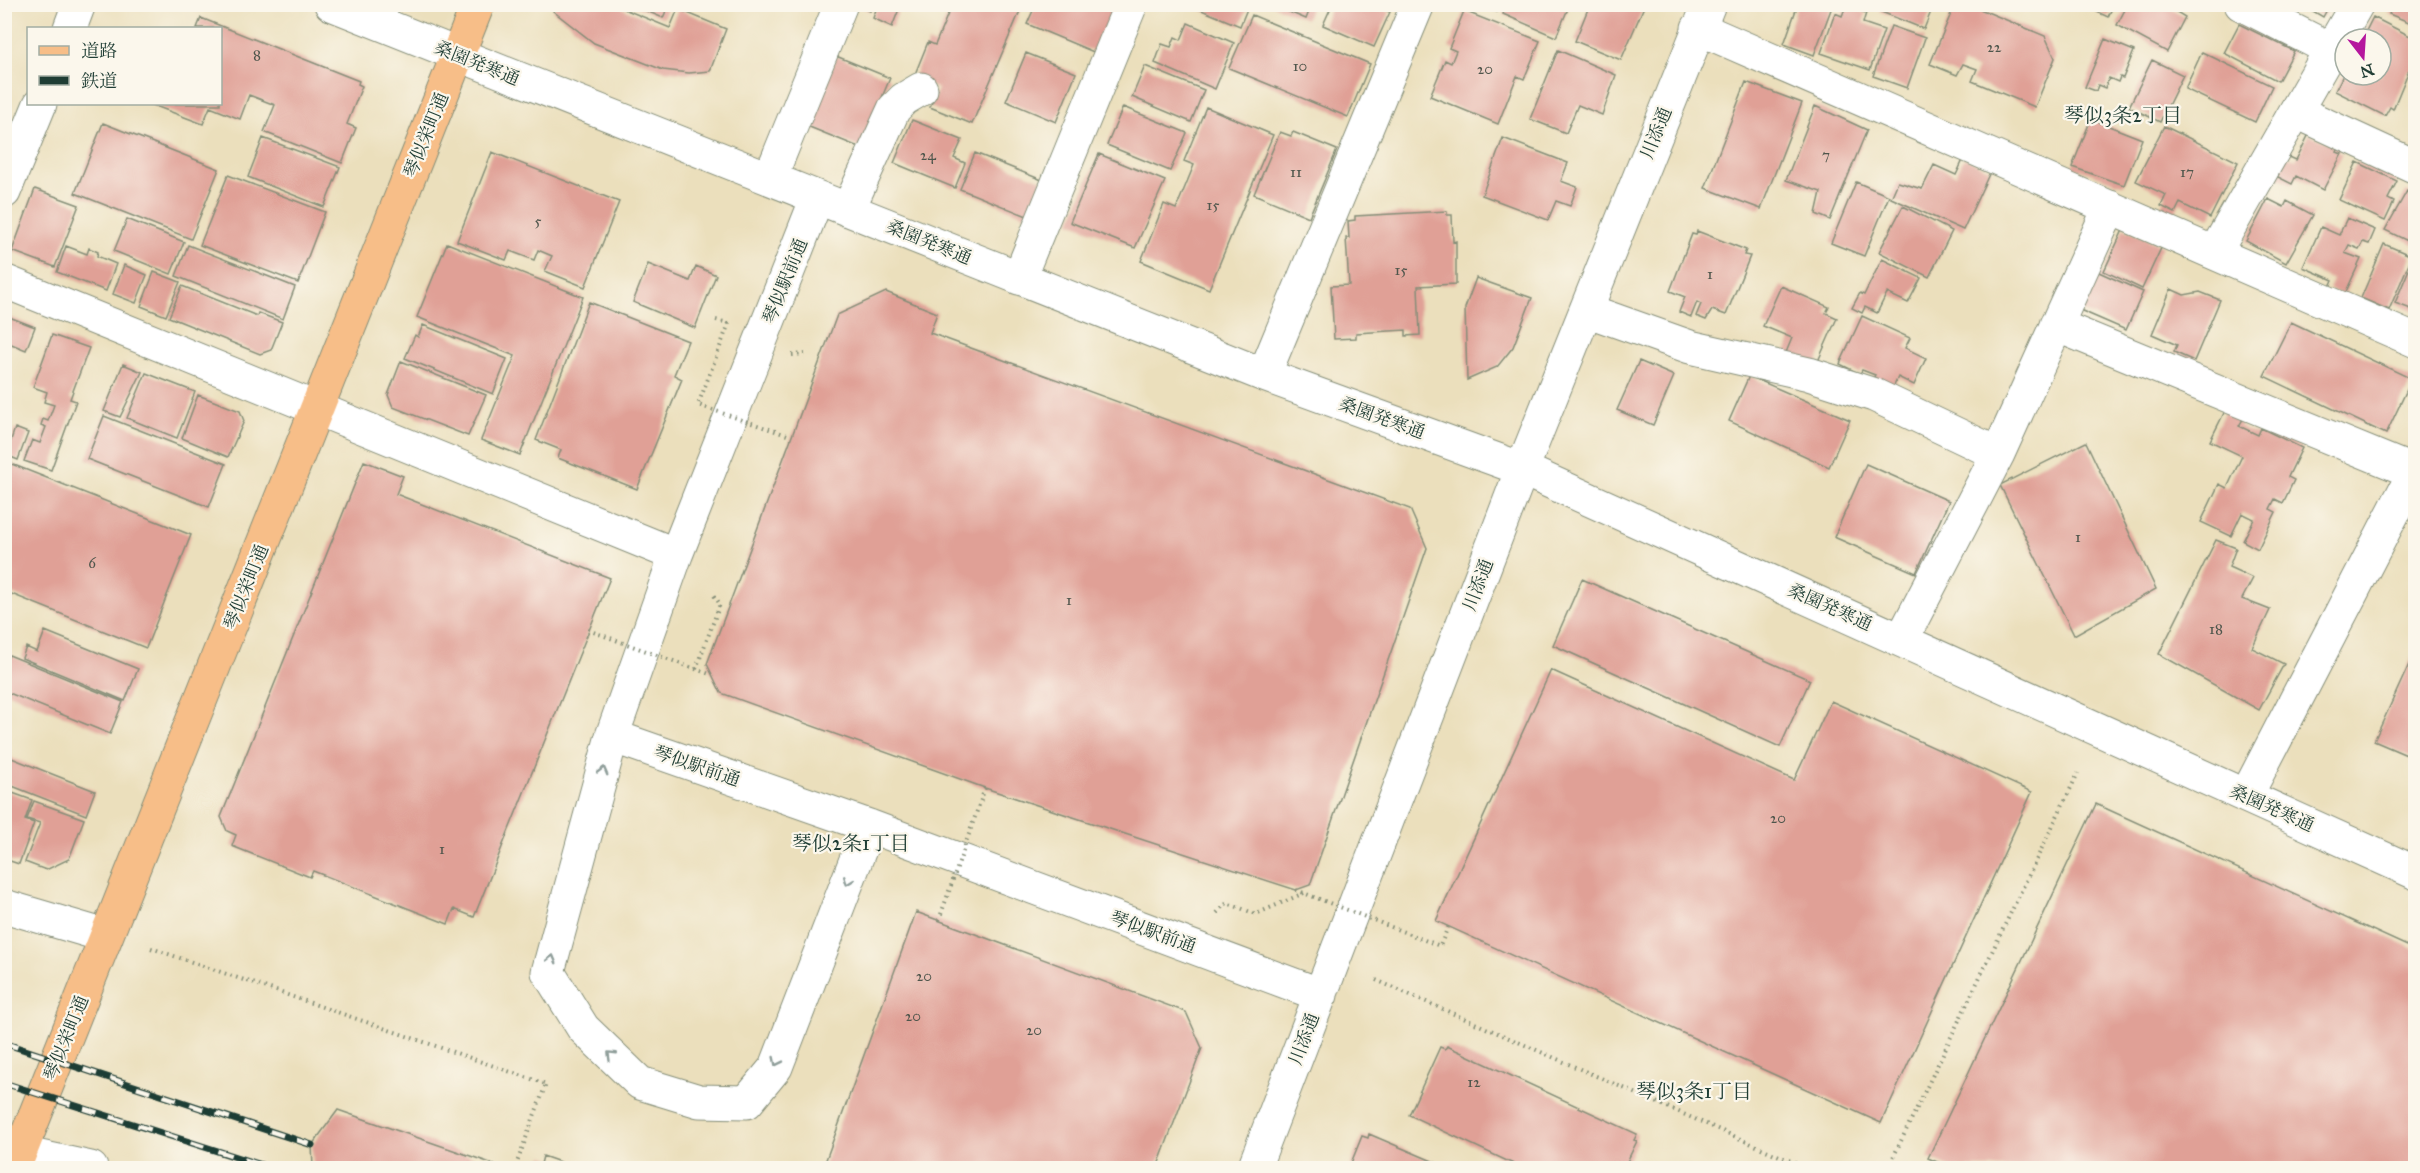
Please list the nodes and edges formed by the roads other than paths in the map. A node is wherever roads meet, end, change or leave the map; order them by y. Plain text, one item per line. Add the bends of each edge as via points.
1 (79, 4) edge
2 (331, 4) edge
3 (478, 4) edge
4 (841, 4) edge
5 (1131, 4) edge
6 (1418, 4) edge
7 (2241, 4) edge
8 (2357, 4) edge
9 (1704, 16) edge
10 (70, 27) edge
11 (2332, 50) junction
12 (458, 55) junction
13 (921, 89) dead end
14 (40, 105) edge
15 (2297, 112) junction
16 (2415, 167) edge
17 (771, 178) junction
18 (4, 192) edge
19 (817, 198) junction
20 (2110, 207) junction
21 (848, 210) junction
22 (2215, 252) junction
23 (1019, 278) junction
24 (4, 281) edge
25 (1586, 310) junction
26 (2056, 325) junction
27 (2415, 341) edge
28 (1264, 375) junction
29 (316, 410) junction
30 (1998, 454) junction
31 (1522, 469) junction
32 (2415, 471) edge
33 (676, 555) junction
34 (1902, 639) junction
35 (612, 736) junction
36 (2246, 796) junction
37 (868, 826) junction
38 (2415, 873) edge
39 (4, 906) edge
40 (106, 936) junction
41 (1321, 995) junction
42 (13, 1157) edge
43 (91, 1168) edge
44 (1254, 1168) edge

1 - 10 street
2 - 12 street, 桑園発寒通
3 - 12 main road, 琴似栄町通
4 - 17 street
5 - 23 street
6 - 28 street
7 - 11 street
8 - 11 street
9 - 20 street
9 - 25 street, 川添通
11 - 15 street
12 - 17 street, 桑園発寒通
12 - 29 main road, 琴似栄町通
13 - 21 street via 894,109
14 - 18 street
15 - 16 street
15 - 22 street
17 - 19 street, 桑園発寒通
19 - 21 street, 桑園発寒通
19 - 33 street, 琴似駅前通
20 - 22 street
20 - 26 street
21 - 23 street, 桑園発寒通
22 - 27 street
23 - 28 street, 桑園発寒通
24 - 29 street
25 - 30 street via 1690,347 1809,374 1874,395
25 - 31 street, 川添通
26 - 30 street
26 - 32 street
28 - 31 street, 桑園発寒通
29 - 33 street
29 - 40 main road, 琴似栄町通
30 - 34 street
31 - 34 street, 桑園発寒通
31 - 41 street, 川添通
32 - 36 street
33 - 35 street, 琴似駅前通
34 - 36 street, 桑園発寒通
35 - 37 street, 琴似駅前通
37 -> 35 street via 776,1067 747,1102 699,1101 640,1083 583,1028 548,972
36 - 38 street, 桑園発寒通
37 - 41 street, 琴似駅前通
39 - 40 street
40 - 42 main road, 琴似栄町通
41 - 44 street, 川添通
42 - 43 street

